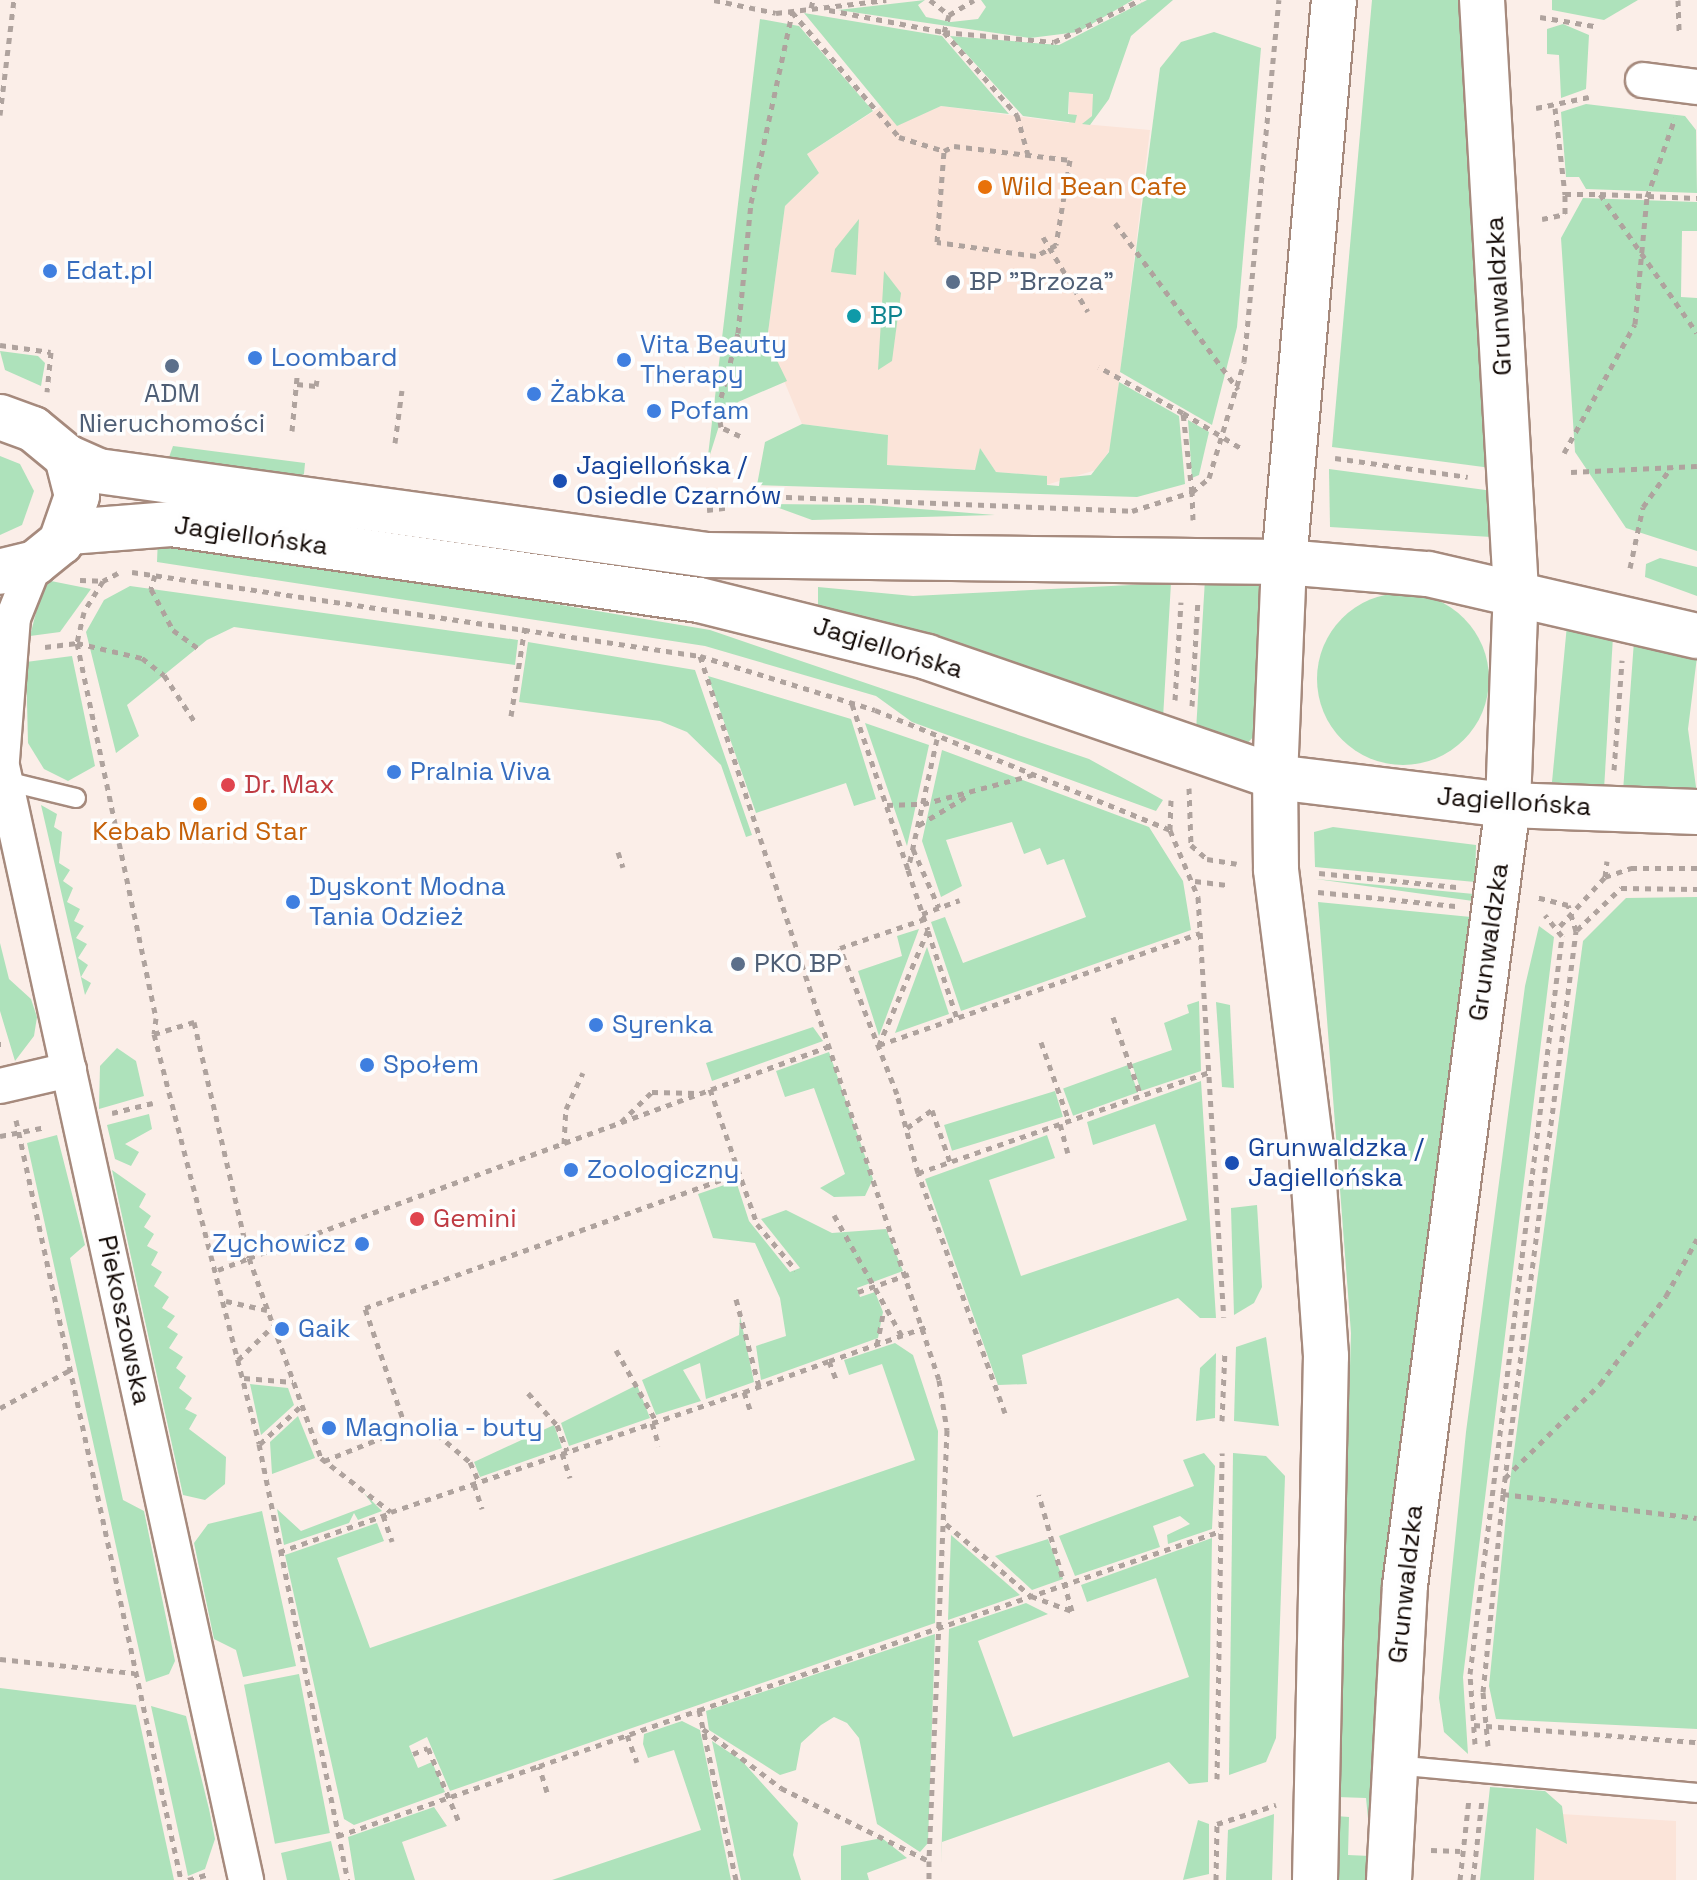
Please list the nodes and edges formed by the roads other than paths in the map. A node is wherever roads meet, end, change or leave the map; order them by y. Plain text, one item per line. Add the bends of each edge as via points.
1 (1334, 0) edge
2 (1482, 0) edge
3 (1643, 80) dead end
4 (1688, 98) edge
5 (0, 417) edge
6 (67, 457) junction
7 (69, 532) junction
8 (1284, 562) junction
9 (17, 568) edge
10 (1516, 591) junction
11 (1697, 636) edge
12 (3, 766) edge
13 (1275, 777) junction
14 (76, 798) dead end
15 (1508, 805) junction
16 (1697, 812) edge
17 (69, 1070) junction
18 (6, 1094) edge
19 (1392, 1764) junction
20 (1697, 1793) edge
21 (246, 1880) edge
22 (1315, 1880) edge
23 (1389, 1880) edge

1 - 8 main road
2 - 10 main road, Grunwaldzka
3 - 4 street
5 - 6 main road, Jagiellońska via 33,429
6 - 7 main road via 77,496
6 - 8 main road, Jagiellońska via 98,471 707,555
7 - 9 main road
7 - 13 main road, Jagiellońska via 171,524 714,603 912,653
8 - 10 main road, Jagiellońska via 1428,574
8 - 13 main road
9 - 12 street, Piekoszowska
10 - 11 main road, Jagiellońska
10 - 15 main road, Grunwaldzka
12 - 14 lane
12 - 17 street, Piekoszowska
13 - 15 main road, Jagiellońska
13 - 22 main road via 1276,869 1311,1142 1326,1356
15 - 16 main road, Jagiellońska
15 - 19 main road, Grunwaldzka via 1430,1379
17 - 18 street
17 - 21 street, Piekoszowska
19 - 20 lane
19 - 23 main road, Grunwaldzka

